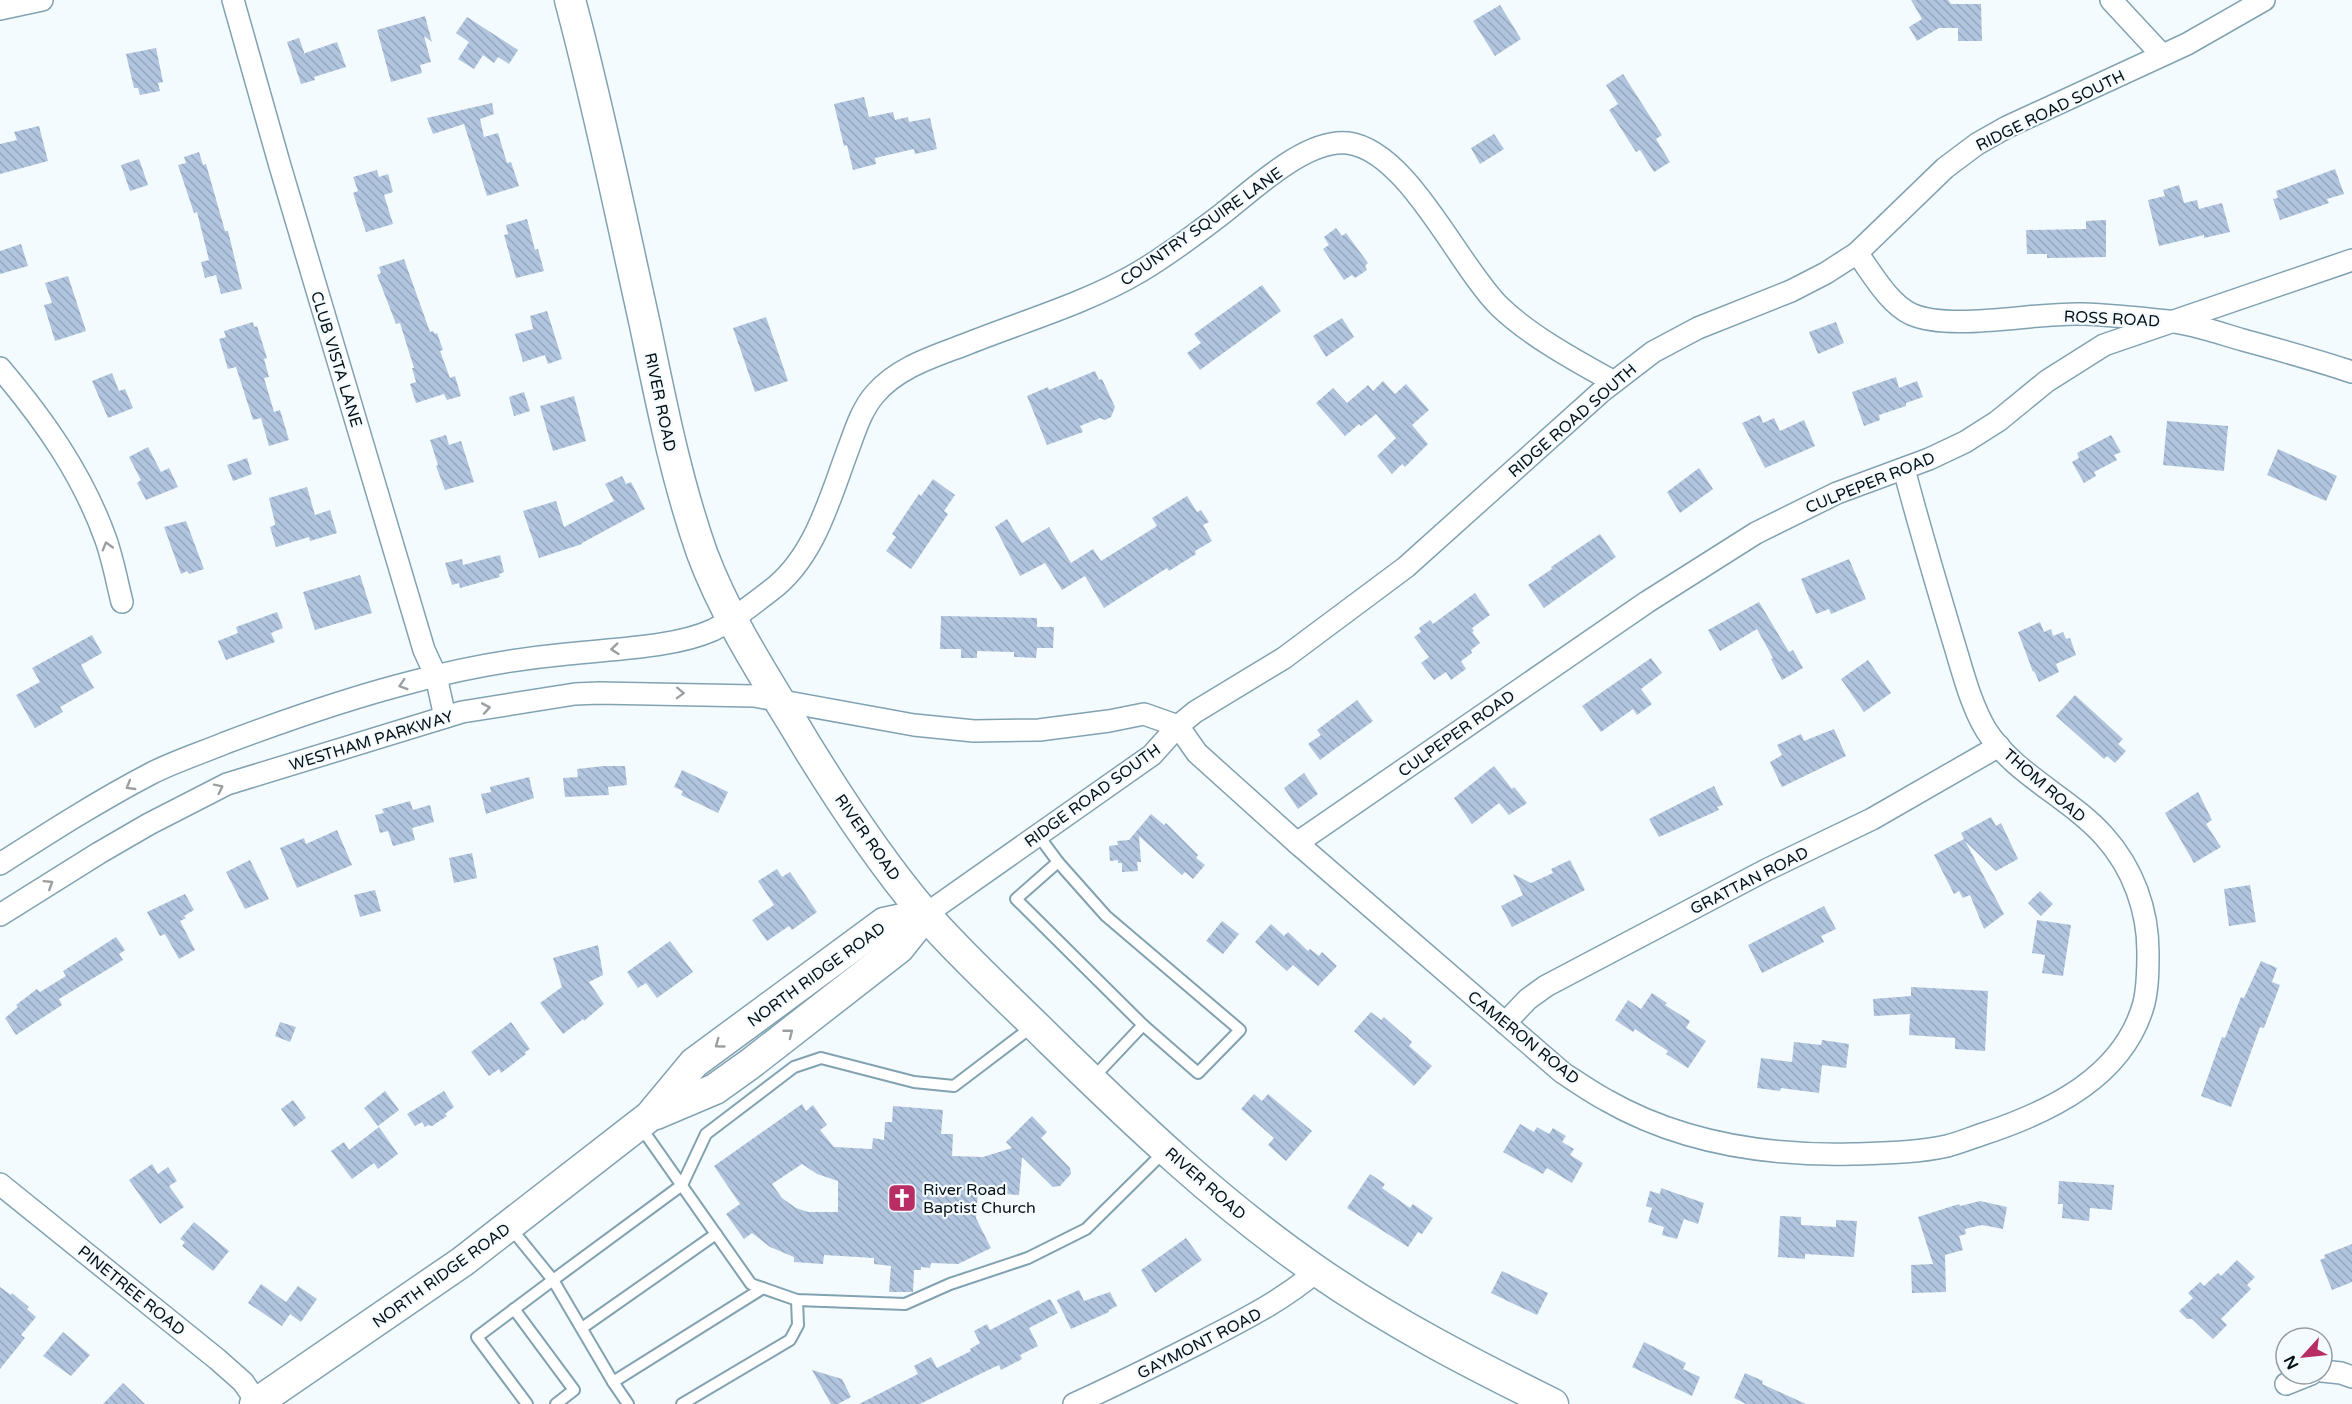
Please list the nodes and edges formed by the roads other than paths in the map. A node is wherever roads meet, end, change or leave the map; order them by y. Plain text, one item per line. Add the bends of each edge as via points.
1 (42, 0) edge
2 (233, 0) edge
3 (570, 0) edge
4 (2111, 0) edge
5 (2264, 0) edge
6 (0, 9) edge
7 (2162, 55) junction
8 (1857, 253) junction
9 (2352, 260) edge
10 (2170, 321) junction
11 (0, 368) edge
12 (2352, 372) edge
13 (1614, 382) junction
14 (1904, 469) junction
15 (122, 602) dead end
16 (732, 618) junction
17 (436, 676) junction
18 (778, 699) junction
19 (445, 717) junction
20 (1178, 726) junction
21 (1999, 746) junction
22 (1038, 835) junction
23 (1297, 843) junction
24 (1058, 861) junction
25 (0, 864) edge
26 (926, 914) junction
27 (0, 915) edge
28 (1504, 1023) junction
29 (1035, 1025) junction
30 (1143, 1025) junction
31 (1091, 1080) junction
32 (2089, 1083) joint
33 (645, 1120) junction
34 (1167, 1149) junction
35 (0, 1184) edge
36 (682, 1185) junction
37 (508, 1226) junction
38 (716, 1234) junction
39 (1317, 1271) junction
40 (553, 1280) junction
41 (763, 1288) junction
42 (797, 1300) junction
43 (514, 1309) junction
44 (582, 1328) junction
45 (2334, 1372) edge
46 (2352, 1377) edge
47 (613, 1382) junction
48 (256, 1403) edge
49 (527, 1404) edge
50 (556, 1404) edge
51 (628, 1404) edge
52 (682, 1404) edge
53 (1074, 1404) edge
54 (1553, 1404) edge

1 - 6 street
2 - 17 street, CLUB VISTA LANE via 424,650
3 - 16 main road, RIVER ROAD via 674,458 702,553
4 - 7 street
5 - 7 street, RIDGE ROAD SOUTH
7 - 8 street, RIDGE ROAD SOUTH via 1977,144 1945,168
8 - 10 street, ROSS ROAD via 1900,307 1922,318 1988,320 2082,314
8 - 13 street, RIDGE ROAD SOUTH via 1791,291 1698,328 1662,347
9 - 10 street, CULPEPER ROAD
10 - 12 street, ROSS ROAD
10 - 14 street, CULPEPER ROAD via 2104,345 2047,381 1965,442
15 -> 11 street via 106,541 77,474 36,410
13 - 16 street, COUNTRY SQUIRE LANE via 1565,356 1501,308 1471,274 1425,206 1379,156 1360,146 1336,143 1319,147 1253,189 1146,268 1109,289 917,364 888,381 864,409 810,544 798,563 783,581
13 - 20 street, RIDGE ROAD SOUTH via 1406,567 1308,642 1211,701
14 - 21 street, THOM ROAD via 1963,673 1987,730
14 - 23 street, CULPEPER ROAD via 1837,493 1756,533 1647,602
16 -> 17 street via 713,630 644,646 482,665
16 - 18 main road, RIVER ROAD
17 - 19 street, CLUB VISTA LANE
17 -> 25 street via 261,729 154,772
19 -> 18 street, WESTHAM PARKWAY via 496,706 599,693
18 - 20 street, WESTHAM PARKWAY via 914,725 974,731 1039,730 1144,714
18 - 26 main road, RIVER ROAD via 858,824
27 -> 19 street, WESTHAM PARKWAY via 109,847 227,784
20 - 22 street, RIDGE ROAD SOUTH via 1152,755
20 - 23 street, CAMERON ROAD via 1197,753
21 - 28 street, GRATTAN ROAD via 1872,819 1564,976 1527,999
21 - 32 street, THOM ROAD via 2104,836 2130,874 2146,921 2148,979 2144,1004 2126,1043
22 - 24 lane
22 - 26 street, RIDGE ROAD SOUTH
23 - 28 street, CAMERON ROAD
24 - 30 lane via 1016,899
24 - 30 lane via 1106,916 1240,1030 1198,1073
26 - 29 main road, RIVER ROAD
26 - 33 main road, NORTH RIDGE ROAD via 899,948 750,1064 715,1089
28 - 32 street, CAMERON ROAD via 1563,1073 1651,1122 1690,1136 1777,1152 1899,1153 1947,1146 2036,1114
29 - 31 main road, RIVER ROAD
29 - 36 lane via 954,1086 914,1082 821,1058 794,1067 706,1134
30 - 31 lane
31 - 34 main road, RIVER ROAD
33 - 36 lane
33 - 37 main road, NORTH RIDGE ROAD
34 - 39 main road, RIVER ROAD via 1273,1240
34 - 42 lane via 1086,1229 1028,1258 905,1304
35 - 48 street, PINETREE ROAD via 217,1359 243,1382
36 - 38 lane
36 - 40 lane
37 - 40 lane
37 - 48 main road, NORTH RIDGE ROAD via 444,1275
38 - 41 lane via 751,1284
38 - 44 lane
39 - 53 street, GAYMONT ROAD via 1265,1308
39 - 54 main road, RIVER ROAD via 1434,1344
40 - 43 lane
40 - 44 lane
41 - 42 lane
41 - 47 lane
42 - 52 lane via 798,1325 790,1340
43 - 49 lane via 477,1337
43 - 50 lane via 574,1390
44 - 47 lane
45 - 46 street
47 - 51 lane

